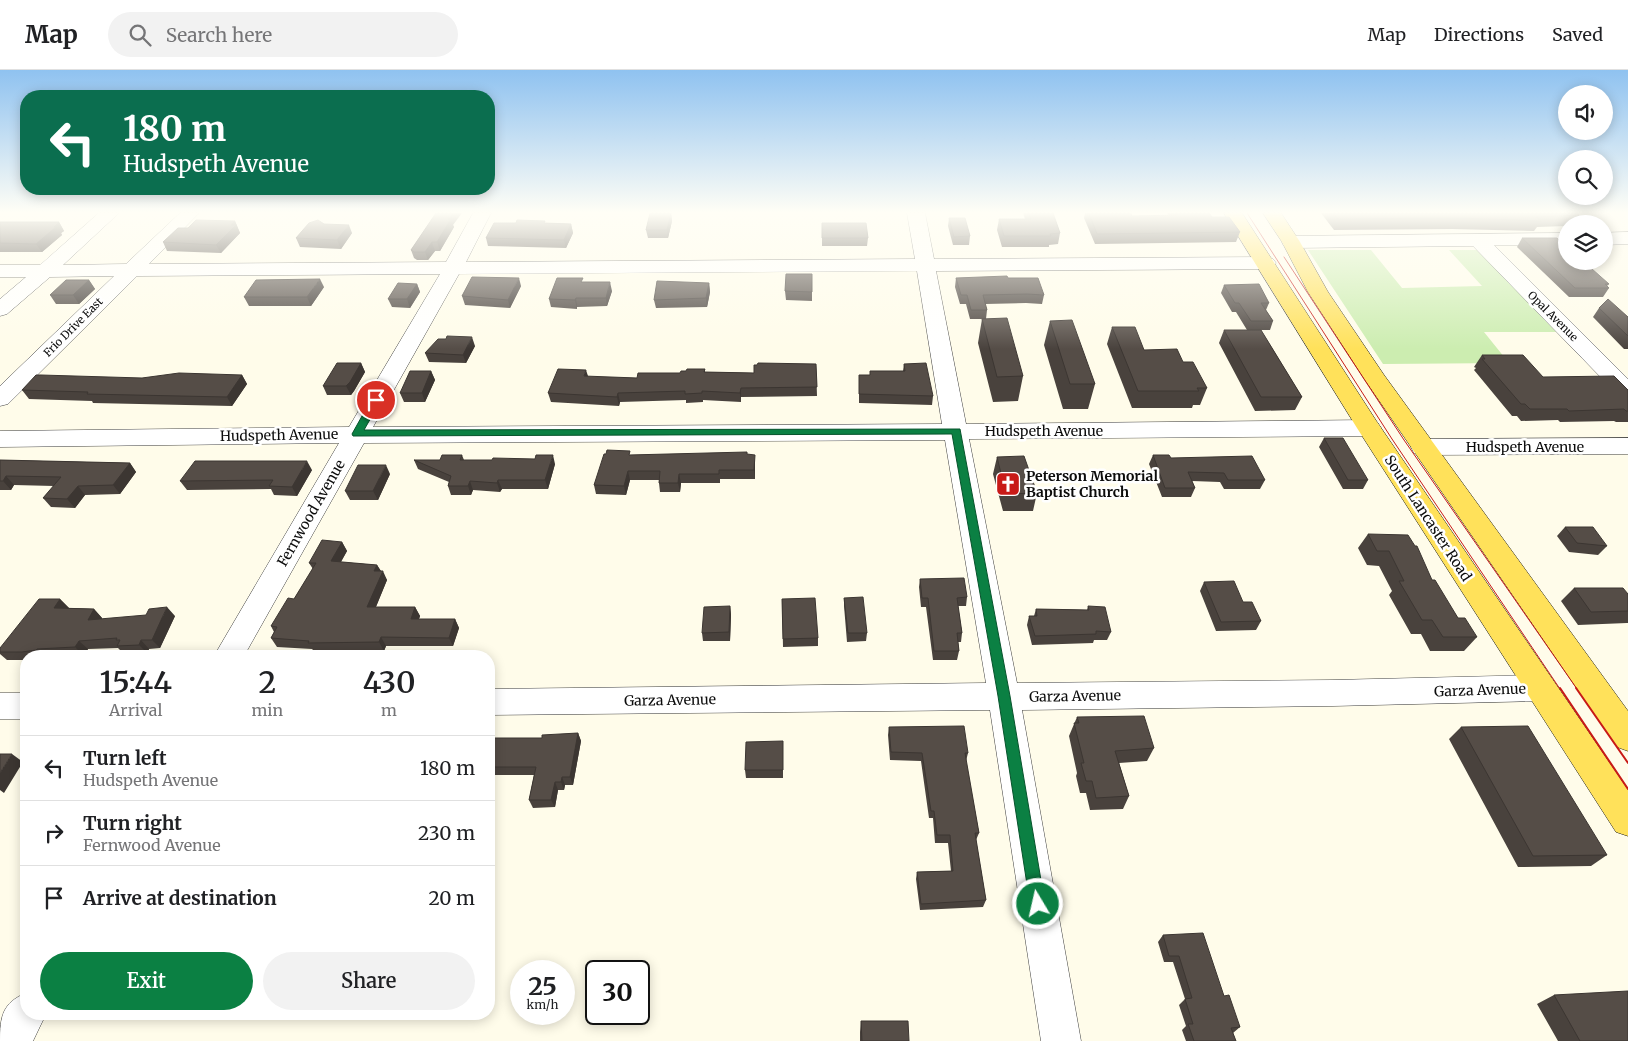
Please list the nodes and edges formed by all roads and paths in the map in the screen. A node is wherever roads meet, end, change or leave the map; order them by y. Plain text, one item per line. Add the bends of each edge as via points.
1 (58, 258) edge
2 (143, 258) edge
3 (458, 258) edge
4 (925, 258) edge
5 (1263, 258) edge
6 (1300, 258) edge
7 (1496, 258) edge
8 (1266, 263) junction
9 (926, 264) junction
10 (453, 268) junction
11 (44, 270) junction
12 (131, 270) junction
13 (0, 271) edge
14 (0, 310) edge
15 (1628, 392) edge
16 (0, 399) edge
17 (1369, 428) junction
18 (956, 431) junction
19 (357, 434) junction
20 (0, 439) edge
21 (1628, 446) edge
22 (1423, 447) junction
23 (232, 650) edge
24 (1541, 688) junction
25 (1004, 696) junction
26 (495, 702) edge
27 (0, 706) edge
28 (20, 706) edge
29 (1628, 737) edge
30 (1628, 820) edge
31 (22, 1020) edge
32 (10, 1041) edge
33 (1061, 1041) edge

1 - 11 street
2 - 12 street, Frio Drive East
3 - 10 street, Fernwood Avenue
4 - 9 street
5 - 8 main road, South Lancaster Road
6 - 22 main road via 1318,292
7 - 15 street, Opal Avenue
8 - 9 street
8 - 17 main road, South Lancaster Road
9 - 10 street
9 - 18 street
10 - 12 street
10 - 19 street, Fernwood Avenue
11 - 12 street
11 - 13 street
11 - 14 street
12 - 16 street, Frio Drive East
17 - 18 street, Hudspeth Avenue
17 - 24 main road, South Lancaster Road
18 - 19 street, Hudspeth Avenue
18 - 25 street
19 - 20 street, Hudspeth Avenue
19 - 23 street, Fernwood Avenue
21 - 22 street, Hudspeth Avenue
22 - 29 main road
24 - 25 street, Garza Avenue via 1333,694
24 - 30 main road, South Lancaster Road
25 - 26 street, Garza Avenue
25 - 33 street
27 - 28 street
31 - 32 street

